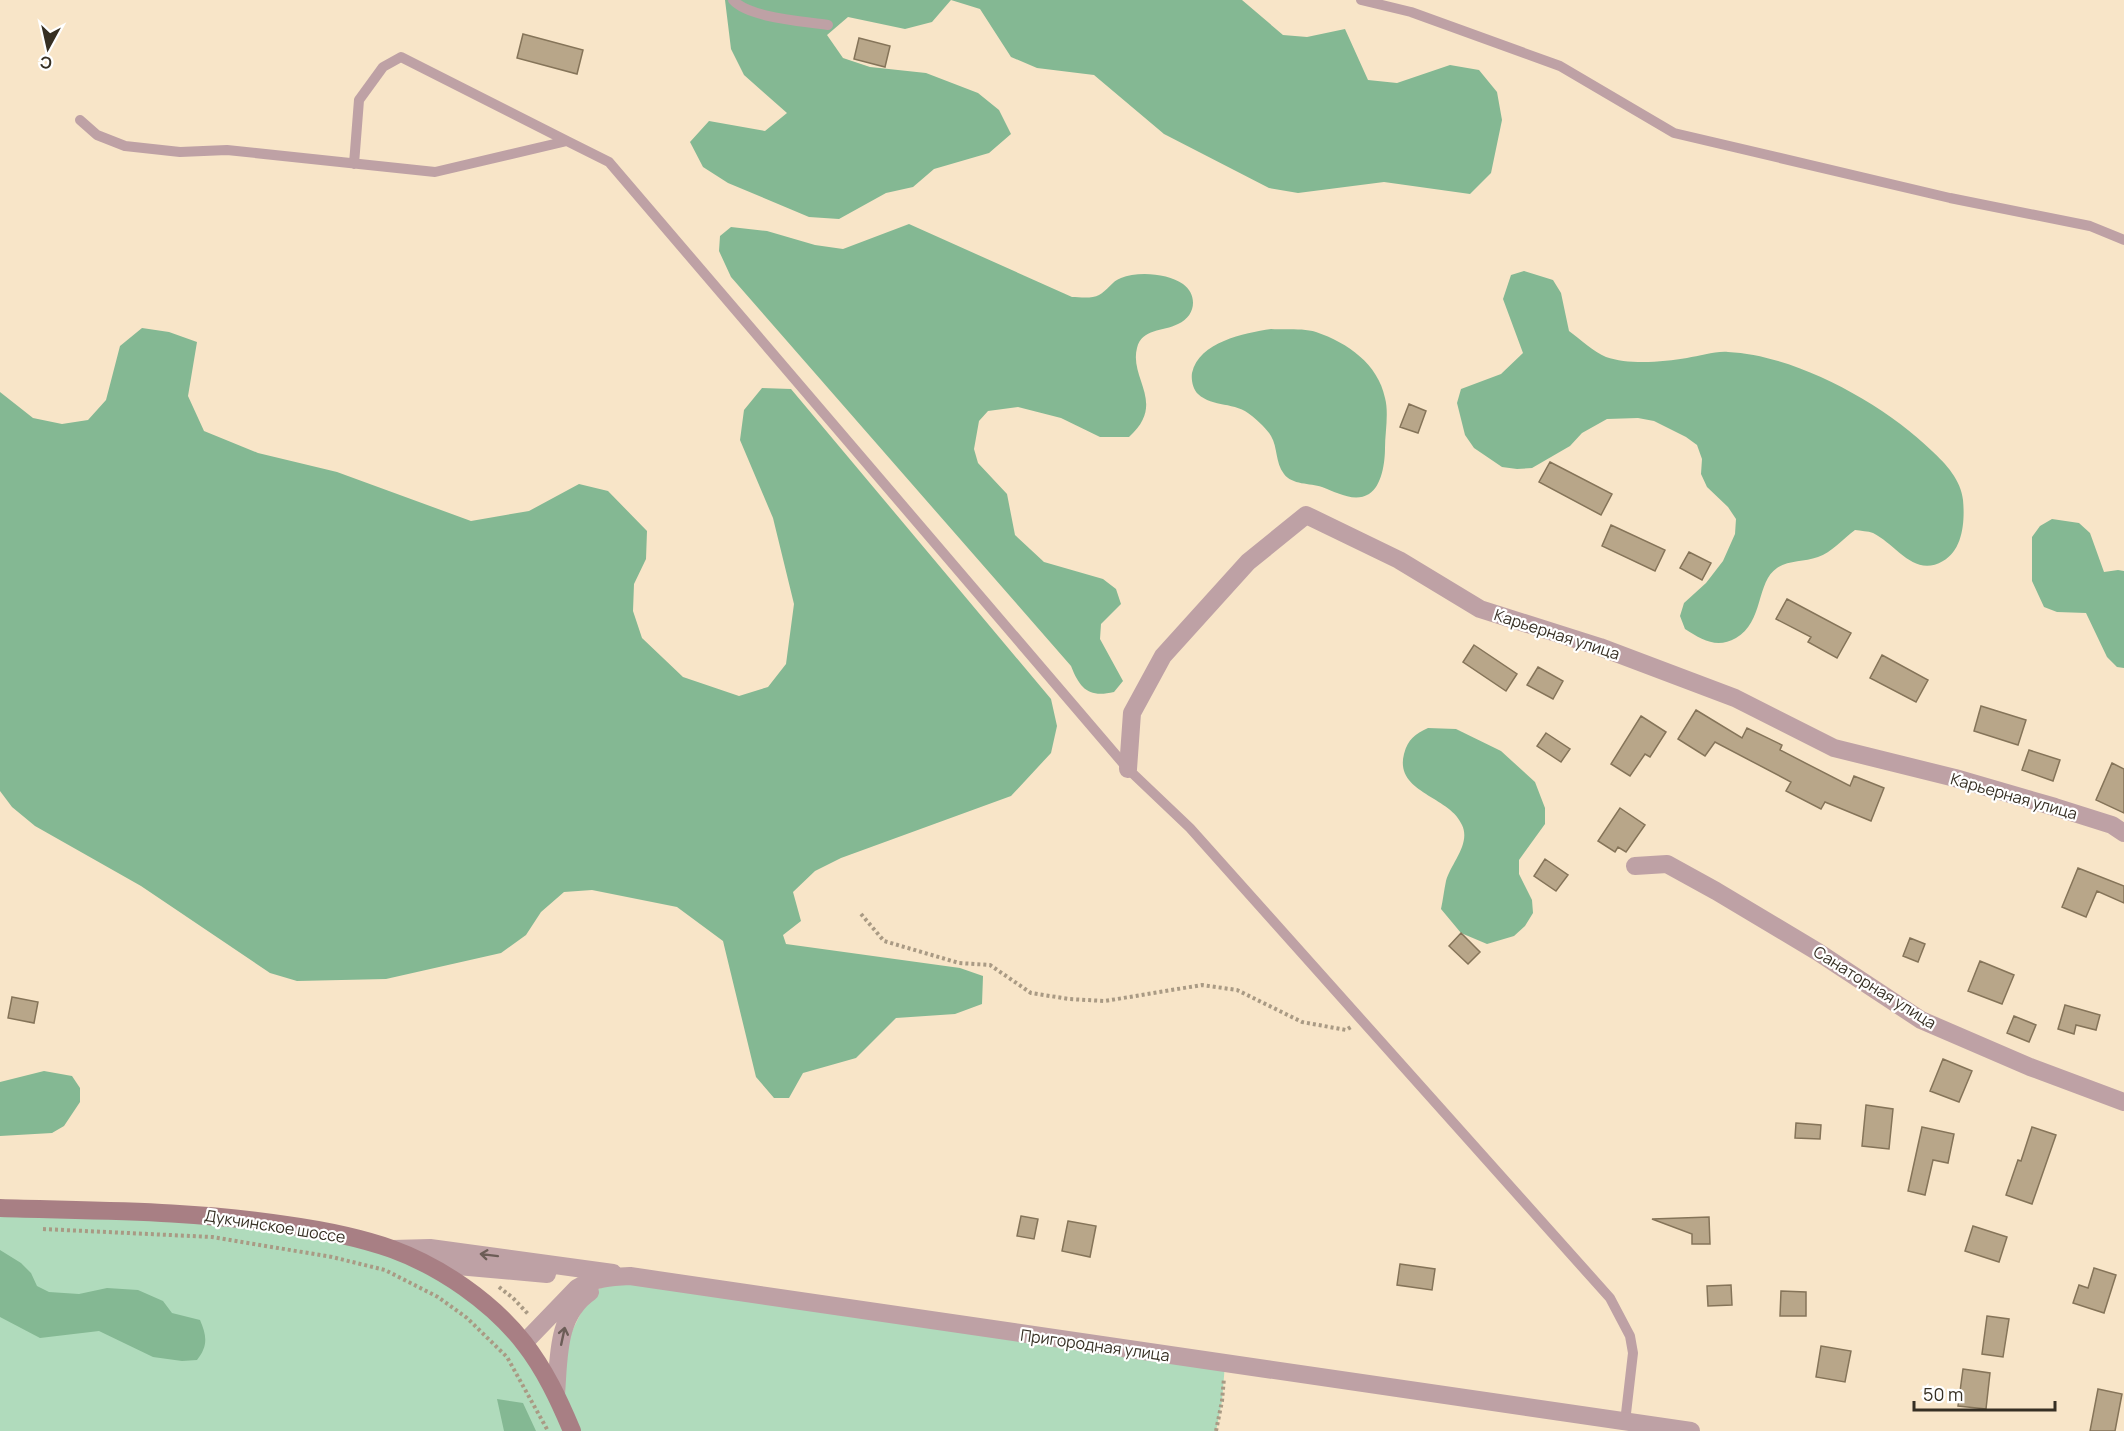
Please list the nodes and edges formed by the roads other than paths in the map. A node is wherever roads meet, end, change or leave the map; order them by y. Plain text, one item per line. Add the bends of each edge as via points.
1 (733, 0) edge
2 (1361, 0) edge
3 (828, 25) dead end
4 (80, 120) dead end
5 (567, 141) junction
6 (354, 164) junction
7 (2124, 240) edge
8 (1128, 769) junction
9 (2124, 833) edge
10 (1635, 866) dead end
11 (2124, 1102) edge
12 (0, 1208) edge
13 (392, 1249) junction
14 (424, 1263) junction
15 (630, 1276) junction
16 (524, 1343) junction
17 (556, 1394) junction
18 (1625, 1422) junction
19 (572, 1431) edge
20 (1691, 1431) edge

1 - 3 lane via 758,13
2 - 7 lane via 1411,12 1560,66 1674,133 1950,198 2090,226
4 - 6 lane via 97,135 125,146 180,152 227,150
5 - 6 lane via 435,172
5 - 6 lane via 401,57 383,67 359,100
5 - 8 lane via 609,162
8 - 9 street, Карьерная улица via 1132,712 1163,656 1248,561 1306,514 1399,560 1480,609 1600,647 1735,698 1834,748 2055,807 2112,825
8 - 18 lane via 1190,828 1610,1298 1630,1336 1633,1353
10 - 11 street, Санаторная улица via 1667,864 1818,952 1921,1020
12 - 13 street, Дукчинское шоссе via 197,1214 314,1229
13 - 14 street, Дукчинское шоссе
15 -> 13 street via 430,1248
14 - 15 street via 548,1274
14 - 16 street, Дукчинское шоссе via 473,1295
15 - 16 street, Пригородная улица via 600,1279 577,1288
17 -> 15 street via 562,1336 574,1307 591,1292
15 - 18 street, Пригородная улица
16 - 17 street, Дукчинское шоссе
17 - 19 street, Дукчинское шоссе
18 - 20 street, Пригородная улица

